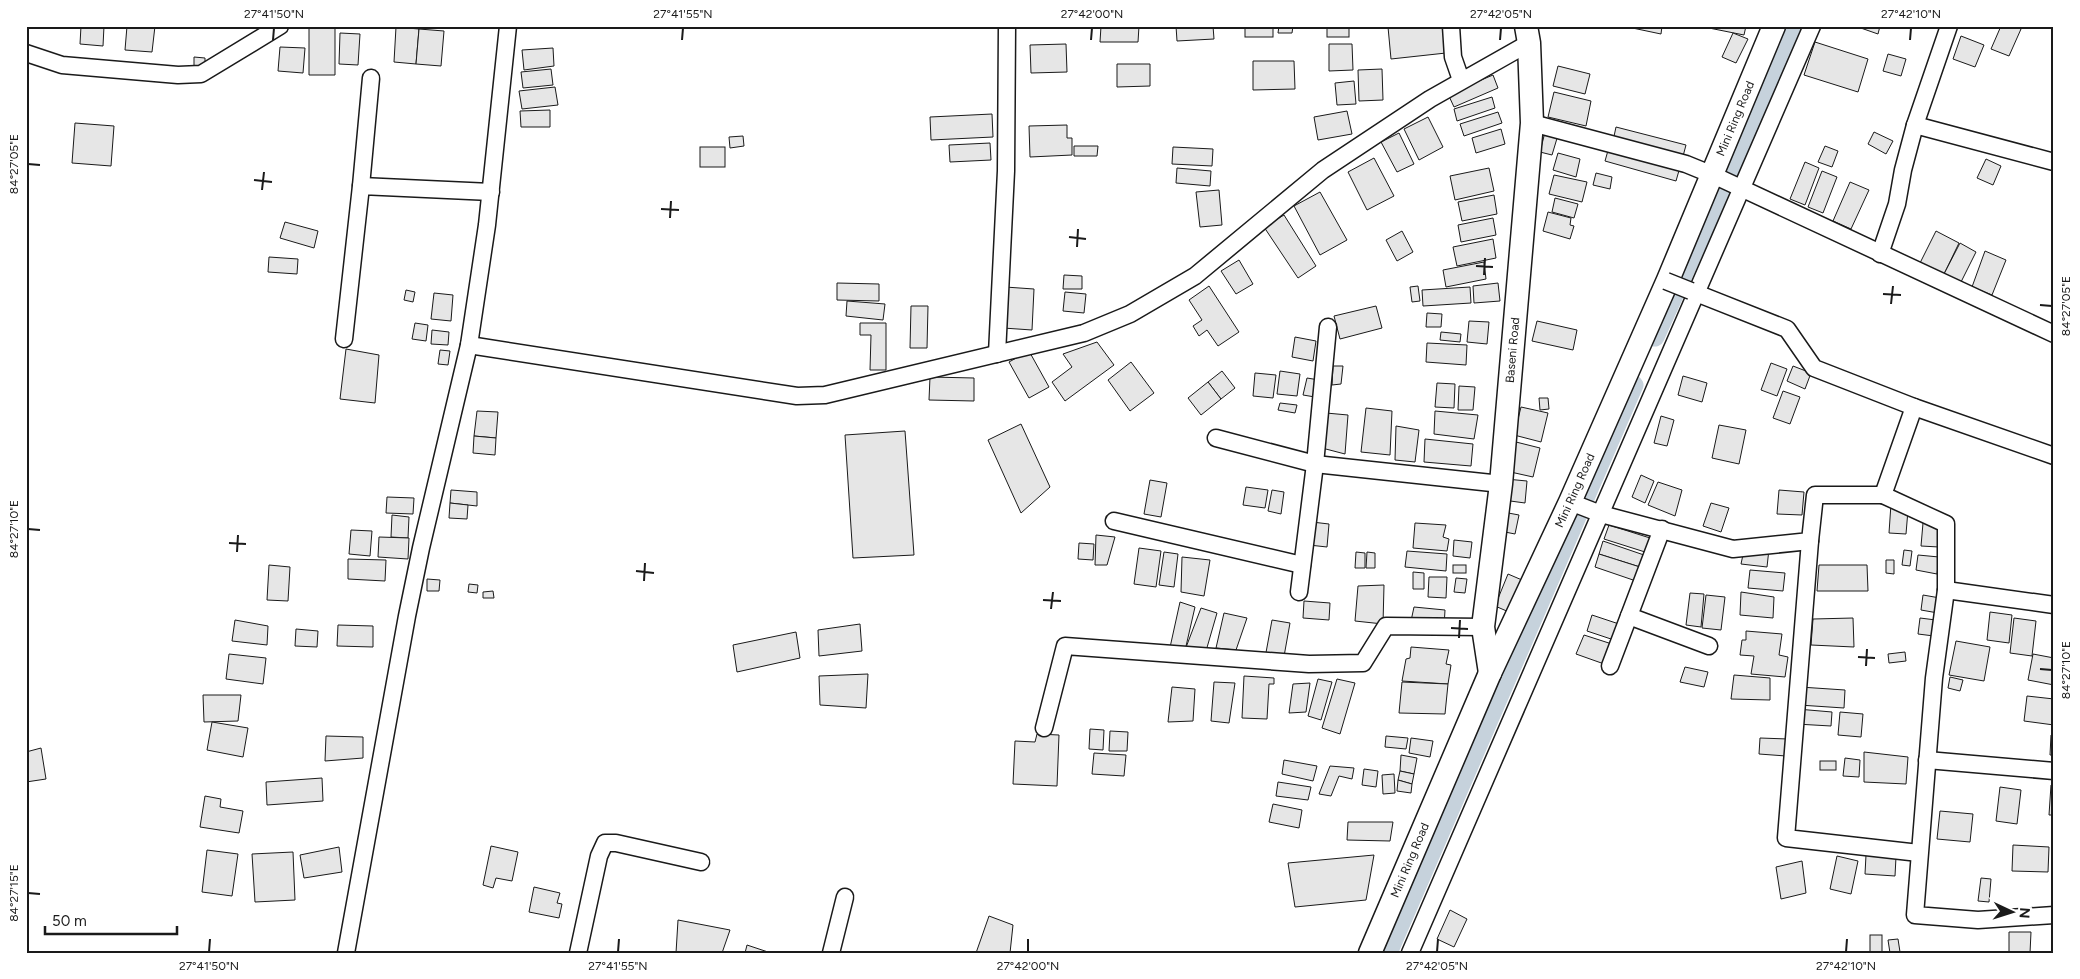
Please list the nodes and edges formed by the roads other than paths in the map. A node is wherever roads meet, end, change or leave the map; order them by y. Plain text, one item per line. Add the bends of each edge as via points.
1 (280, 26) edge
2 (508, 26) edge
3 (1007, 26) edge
4 (1451, 26) edge
5 (1774, 26) edge
6 (1812, 26) edge
7 (1949, 26) edge
8 (1527, 35) edge
9 (26, 53) edge
10 (371, 78) dead end
11 (1461, 80) junction
12 (1532, 123) junction
13 (1915, 125) junction
14 (2054, 162) edge
15 (1714, 176) junction
16 (361, 186) junction
17 (1740, 187) junction
18 (491, 192) junction
19 (1880, 254) junction
20 (1667, 280) junction
21 (1694, 292) junction
22 (1328, 327) dead end
23 (2054, 334) edge
24 (344, 339) dead end
25 (469, 345) junction
26 (997, 354) junction
27 (1914, 407) junction
28 (1216, 438) dead end
29 (2054, 456) edge
30 (1315, 464) junction
31 (1501, 484) junction
32 (1883, 495) junction
33 (1570, 502) junction
34 (1596, 512) junction
35 (1114, 521) dead end
36 (1662, 529) junction
37 (1810, 542) junction
38 (1302, 566) junction
39 (1946, 590) junction
40 (1299, 592) dead end
41 (2054, 605) edge
42 (1629, 616) junction
43 (1483, 627) junction
44 (1710, 646) dead end
45 (1610, 666) dead end
46 (1490, 673) junction
47 (1044, 728) dead end
48 (1927, 760) junction
49 (2054, 771) edge
50 (1919, 853) junction
51 (702, 862) dead end
52 (844, 898) dead end
53 (2054, 915) edge
54 (1372, 952) edge
55 (346, 953) edge
56 (578, 953) edge
57 (831, 953) edge
58 (1410, 953) edge

1 - 9 street via 201,74 62,65
2 - 18 street
3 - 26 street via 1006,171
4 - 11 street via 1453,57
5 - 15 main road, Mini Ring Road
6 - 17 street
7 - 13 street
8 - 11 street
8 - 12 main road, Baseni Road
10 - 16 street
11 - 26 street via 1323,170 1195,276 1130,314 1084,333
12 - 15 street via 1686,164
12 - 31 main road, Baseni Road
13 - 14 street
13 - 19 street via 1897,204
15 - 17 street
15 - 20 main road, Mini Ring Road
16 - 18 street
16 - 24 street
17 - 19 street
17 - 21 street
18 - 25 street
19 - 23 street
20 - 21 street, bridge
20 - 33 main road, Mini Ring Road
21 - 27 street via 1787,329 1814,368
21 - 34 street
22 - 30 street
25 - 26 street via 797,396 826,395
25 - 55 street via 407,616
27 - 29 street
27 - 32 street
28 - 30 street
30 - 31 street
30 - 38 street
31 - 43 main road, Baseni Road
32 - 37 street via 1815,495
32 - 39 street via 1946,524
33 - 34 street
33 - 46 main road, Mini Ring Road
34 - 36 street
34 - 58 street
35 - 38 street
36 - 37 street via 1733,549
36 - 42 street
37 - 50 street via 1786,838
38 - 40 street
39 - 41 street
39 - 48 street
42 - 44 street
42 - 45 street
43 - 46 main road, Baseni Road
43 - 47 street via 1386,626 1363,663 1309,664 1065,646
46 - 54 main road, Mini Ring Road
48 - 49 street
48 - 50 street
50 - 53 street via 1915,915 1978,920
51 - 56 street via 605,843 599,856
52 - 57 street

